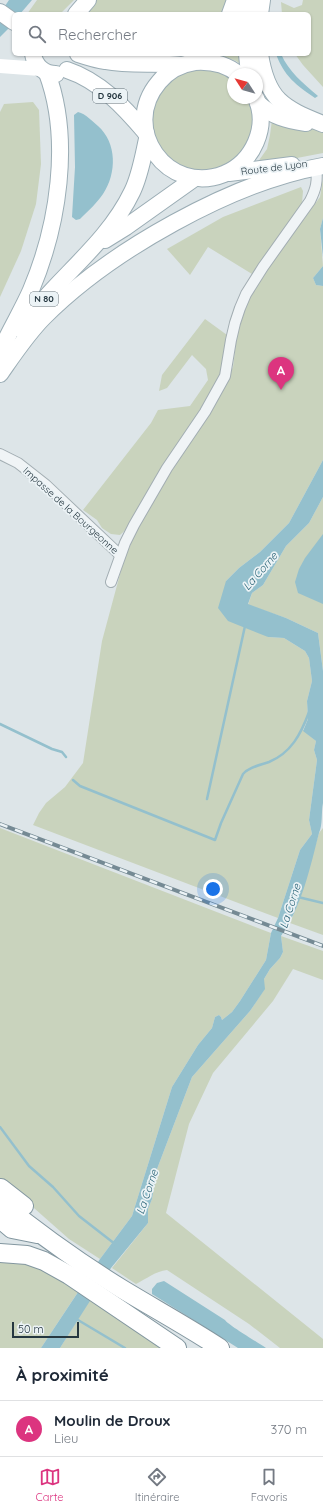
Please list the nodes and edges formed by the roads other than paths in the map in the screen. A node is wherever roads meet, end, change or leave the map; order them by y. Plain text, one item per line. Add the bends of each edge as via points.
1 (88, 0) edge
2 (235, 0) edge
3 (248, 0) edge
4 (262, 0) edge
5 (0, 12) edge
6 (78, 12) edge
7 (231, 12) edge
8 (246, 12) edge
9 (260, 12) edge
10 (12, 21) edge
11 (25, 56) edge
12 (33, 56) edge
13 (76, 56) edge
14 (86, 56) edge
15 (247, 56) edge
16 (260, 56) edge
17 (203, 58) edge
18 (182, 65) junction
19 (0, 66) edge
20 (228, 68) edge
21 (249, 68) edge
22 (67, 70) junction
23 (44, 71) junction
24 (258, 104) edge
25 (261, 104) edge
26 (323, 125) edge
27 (147, 136) junction
28 (321, 165) edge
29 (226, 173) junction
30 (196, 178) junction
31 (97, 245) junction
32 (0, 353) edge
33 (0, 360) edge
34 (0, 374) edge
35 (0, 454) edge
36 (120, 555) junction
37 (111, 582) dead end
38 (0, 1195) edge
39 (0, 1211) edge
40 (0, 1219) edge
41 (40, 1234) junction
42 (0, 1253) edge
43 (74, 1268) junction
44 (116, 1296) junction
45 (177, 1348) edge
46 (220, 1348) edge

1 - 6 main road
2 - 7 main road
3 - 8 main road
4 - 9 main road
5 - 10 main road
11 - 19 main road
12 - 23 main road via 34,61
13 - 22 main road
14 - 18 main road via 112,62
15 - 21 main road
16 - 26 main road via 266,83 274,95 289,108
17 - 18 main road
17 - 20 main road
18 - 27 main road via 167,74 154,87 145,109
19 - 23 main road
22 - 23 main road via 61,74
22 - 27 main road, D 906 via 86,78 120,104
23 - 32 main road via 54,98 59,136 60,169 53,220 28,297
24 - 29 main road via 260,114 258,138 245,159
25 - 26 main road via 275,116
27 - 30 main road via 153,151 161,161 183,175
27 - 31 main road, N 80 via 140,172 132,191 119,215
28 - 29 main road, Route de Lyon
28 - 34 main road via 296,171 231,196 187,216 130,250 93,276 44,317
28 - 36 street via 315,192 310,201 256,276 240,308 225,376 142,510
29 - 30 main road, Route de Lyon via 216,177
30 - 31 main road, N 80
31 - 33 main road, N 80 via 45,297
35 - 36 street, Impasse de la Bourgeonne via 18,463 46,484
36 - 37 street
38 - 41 highway
39 - 41 highway via 16,1224
40 - 41 highway via 12,1229
41 - 43 highway
42 - 43 highway via 27,1254 44,1262
43 - 44 highway
44 - 45 highway
44 - 46 highway

